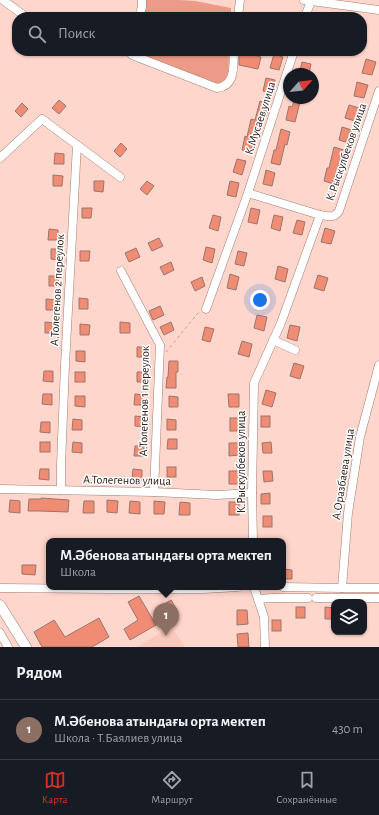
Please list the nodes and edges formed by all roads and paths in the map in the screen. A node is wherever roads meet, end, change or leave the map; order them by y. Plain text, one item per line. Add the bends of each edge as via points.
1 (3, 0) edge
2 (142, 0) edge
3 (240, 0) edge
4 (308, 0) edge
5 (330, 2) edge
6 (379, 10) edge
7 (19, 12) edge
8 (140, 12) edge
9 (239, 12) edge
10 (306, 12) edge
11 (135, 56) edge
12 (233, 56) edge
13 (292, 56) edge
14 (379, 91) edge
15 (77, 145) junction
16 (0, 158) edge
17 (120, 177) dead end
18 (248, 192) junction
19 (320, 215) junction
20 (121, 271) dead end
21 (206, 309) joint
22 (273, 340) junction
23 (295, 350) dead end
24 (160, 351) junction
25 (379, 365) edge
26 (0, 489) edge
27 (61, 490) junction
28 (154, 492) junction
29 (252, 493) junction
30 (253, 538) edge
31 (286, 586) edge
32 (0, 588) edge
33 (46, 588) edge
34 (342, 588) junction
35 (379, 588) edge
36 (255, 590) edge
37 (379, 598) edge
38 (258, 599) junction
39 (0, 605) edge
40 (0, 633) edge
41 (8, 647) edge
42 (26, 647) edge
43 (264, 647) edge

1 - 7 street
2 - 8 street
3 - 9 street
4 - 5 street
4 - 10 street
5 - 6 street
11 - 12 street via 216,88 228,84
13 - 18 street, К.Мусаев улица
14 - 19 street, К.Рыскулбеков улица via 338,211 333,217
15 - 16 street via 42,119
15 - 17 street
15 - 27 street, А.Толегенов 2 переулок via 64,364
18 - 19 street
18 - 21 street, К.Мусаев улица
19 - 22 street, К.Рыскулбеков улица
20 - 24 street, А.Толегенов 1 переулок via 160,345
21 - 24 path via 198,313 167,352
22 - 23 street
22 - 29 street, К.Рыскулбеков улица via 254,383
24 - 28 street, А.Толегенов 1 переулок
25 - 34 street, А.Оразбаева улица via 360,437 348,513
26 - 27 street, А.Толегенов улица
27 - 28 street, А.Толегенов улица
28 - 29 street, А.Толегенов улица via 217,495
29 - 30 street, К.Рыскулбеков улица
31 - 34 street
32 - 33 street
34 - 35 street
36 - 38 street
37 - 38 street
38 - 43 street via 264,617
39 - 42 main road
40 - 41 street

